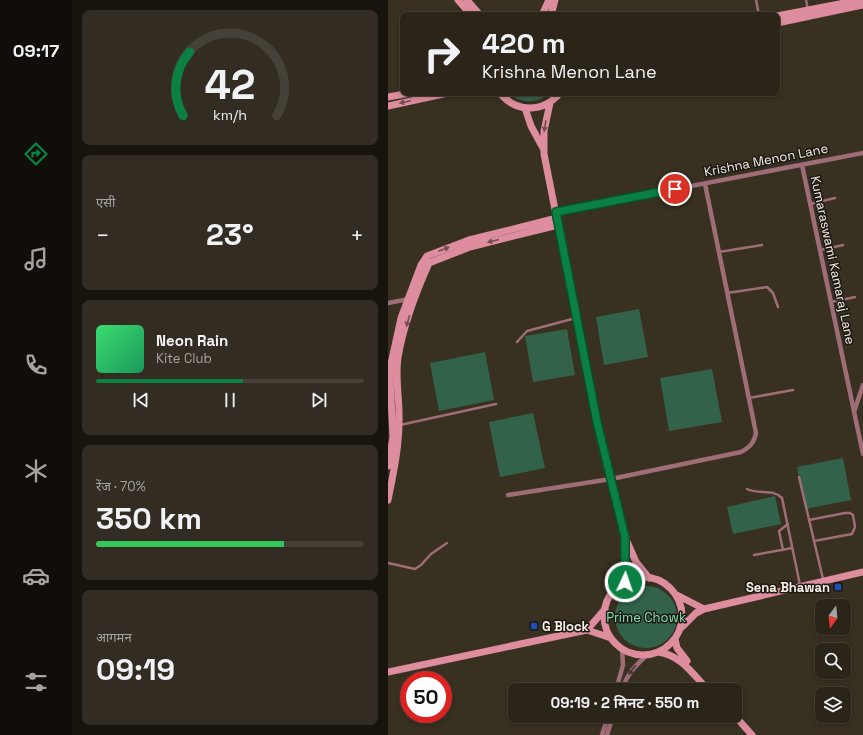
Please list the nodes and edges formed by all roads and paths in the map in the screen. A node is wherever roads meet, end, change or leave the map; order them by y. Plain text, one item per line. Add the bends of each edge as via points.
1 (458, 0) edge
2 (467, 0) edge
3 (548, 0) edge
4 (555, 0) edge
5 (756, 0) edge
6 (806, 0) edge
7 (860, 0) edge
8 (844, 2) edge
9 (863, 5) edge
10 (808, 10) junction
11 (468, 12) edge
12 (477, 12) edge
13 (543, 12) edge
14 (552, 12) edge
15 (758, 12) edge
16 (780, 15) edge
17 (780, 22) edge
18 (400, 95) edge
19 (434, 96) edge
20 (503, 96) edge
21 (557, 96) edge
22 (388, 97) edge
23 (550, 102) junction
24 (388, 106) edge
25 (525, 108) junction
26 (544, 150) junction
27 (863, 153) edge
28 (802, 165) junction
29 (704, 184) junction
30 (835, 198) dead end
31 (810, 204) junction
32 (557, 218) junction
33 (762, 245) dead end
34 (842, 245) dead end
35 (820, 250) junction
36 (718, 252) junction
37 (727, 293) junction
38 (855, 297) dead end
39 (409, 299) junction
40 (831, 302) junction
41 (388, 303) edge
42 (778, 307) dead end
43 (577, 318) junction
44 (517, 342) dead end
45 (863, 385) edge
46 (793, 390) dead end
47 (749, 398) junction
48 (496, 404) dead end
49 (854, 414) junction
50 (390, 416) edge
51 (399, 425) junction
52 (863, 454) edge
53 (388, 466) edge
54 (799, 477) dead end
55 (611, 479) junction
56 (747, 489) dead end
57 (508, 495) dead end
58 (388, 500) edge
59 (809, 520) junction
60 (788, 524) junction
61 (625, 537) junction
62 (814, 541) junction
63 (447, 543) dead end
64 (792, 548) junction
65 (783, 550) junction
66 (754, 555) dead end
67 (388, 563) edge
68 (863, 572) edge
69 (649, 578) junction
70 (823, 580) junction
71 (625, 582) junction
72 (800, 586) junction
73 (675, 594) junction
74 (605, 609) junction
75 (704, 609) junction
76 (680, 628) junction
77 (587, 630) junction
78 (611, 638) junction
79 (675, 639) junction
80 (622, 648) junction
81 (658, 652) junction
82 (647, 655) junction
83 (388, 672) edge
84 (618, 683) edge
85 (624, 683) edge
86 (702, 683) edge
87 (706, 683) edge
88 (606, 723) edge
89 (611, 723) edge
90 (737, 723) edge
91 (741, 723) edge
92 (602, 735) edge
93 (607, 735) edge
94 (748, 735) edge
95 (752, 735) edge

1 - 11 main road
2 - 12 main road
3 - 13 main road
4 - 14 main road
5 - 15 lane
6 - 10 lane
7 - 8 main road
8 - 10 main road
9 - 17 main road
10 - 16 main road
18 - 22 main road
19 -> 24 main road
20 - 25 main road via 511,103
21 - 23 main road
23 - 25 main road via 536,108
23 -> 26 main road via 544,131
25 - 26 main road
26 - 32 main road
27 - 28 street, Krishna Menon Lane
28 - 29 street, Krishna Menon Lane
28 - 31 street, Kumaraswami Kamaraj Lane
29 - 32 street, Krishna Menon Lane via 585,205
29 - 36 street
30 - 31 lane
31 - 35 street, Kumaraswami Kamaraj Lane
39 -> 32 main road via 421,265 427,256 469,240
32 - 43 main road
32 -> 51 main road via 470,246 429,263 408,320 398,358
33 - 36 lane
34 - 35 lane
35 - 40 street, Kumaraswami Kamaraj Lane
36 - 37 street
37 - 42 lane via 768,288 773,293
37 - 47 street
38 - 40 lane
39 - 41 street
39 - 50 main road via 401,318 391,364
40 - 49 street, Kumaraswami Kamaraj Lane
43 - 44 lane via 527,331
43 - 55 main road
45 - 49 street
46 - 47 lane
47 - 55 street via 756,433 749,448 741,452
48 - 51 lane
49 - 52 street, Kumaraswami Kamaraj Lane
50 - 53 main road via 393,437
51 - 58 main road
54 - 59 lane
55 - 57 street
55 - 61 main road
56 - 60 lane via 777,493 782,498
59 - 62 lane
59 - 62 lane via 853,515 855,527 852,534
60 - 64 lane
60 - 65 lane via 779,531
61 - 69 main road via 636,562
61 - 71 main road
62 - 70 lane
63 - 67 lane via 415,569
64 - 65 lane
64 - 72 lane
65 - 66 lane
68 - 70 main road
69 - 71 main road via 636,578
69 - 73 main road via 663,584
70 - 72 main road
71 - 74 main road via 612,593
72 - 75 main road
73 - 75 main road
73 - 76 main road via 681,607
74 - 77 main road
74 - 78 main road via 604,619
75 - 76 main road
76 - 79 main road
77 - 78 main road
77 - 83 main road
78 - 80 main road
79 - 81 main road via 668,647
79 - 87 main road via 682,656
80 - 82 main road via 634,654
80 - 84 street via 623,665
81 - 82 main road
81 - 86 main road via 673,655
82 -> 85 street via 632,668
88 - 92 street
89 - 93 street
90 - 94 main road
91 - 95 main road

